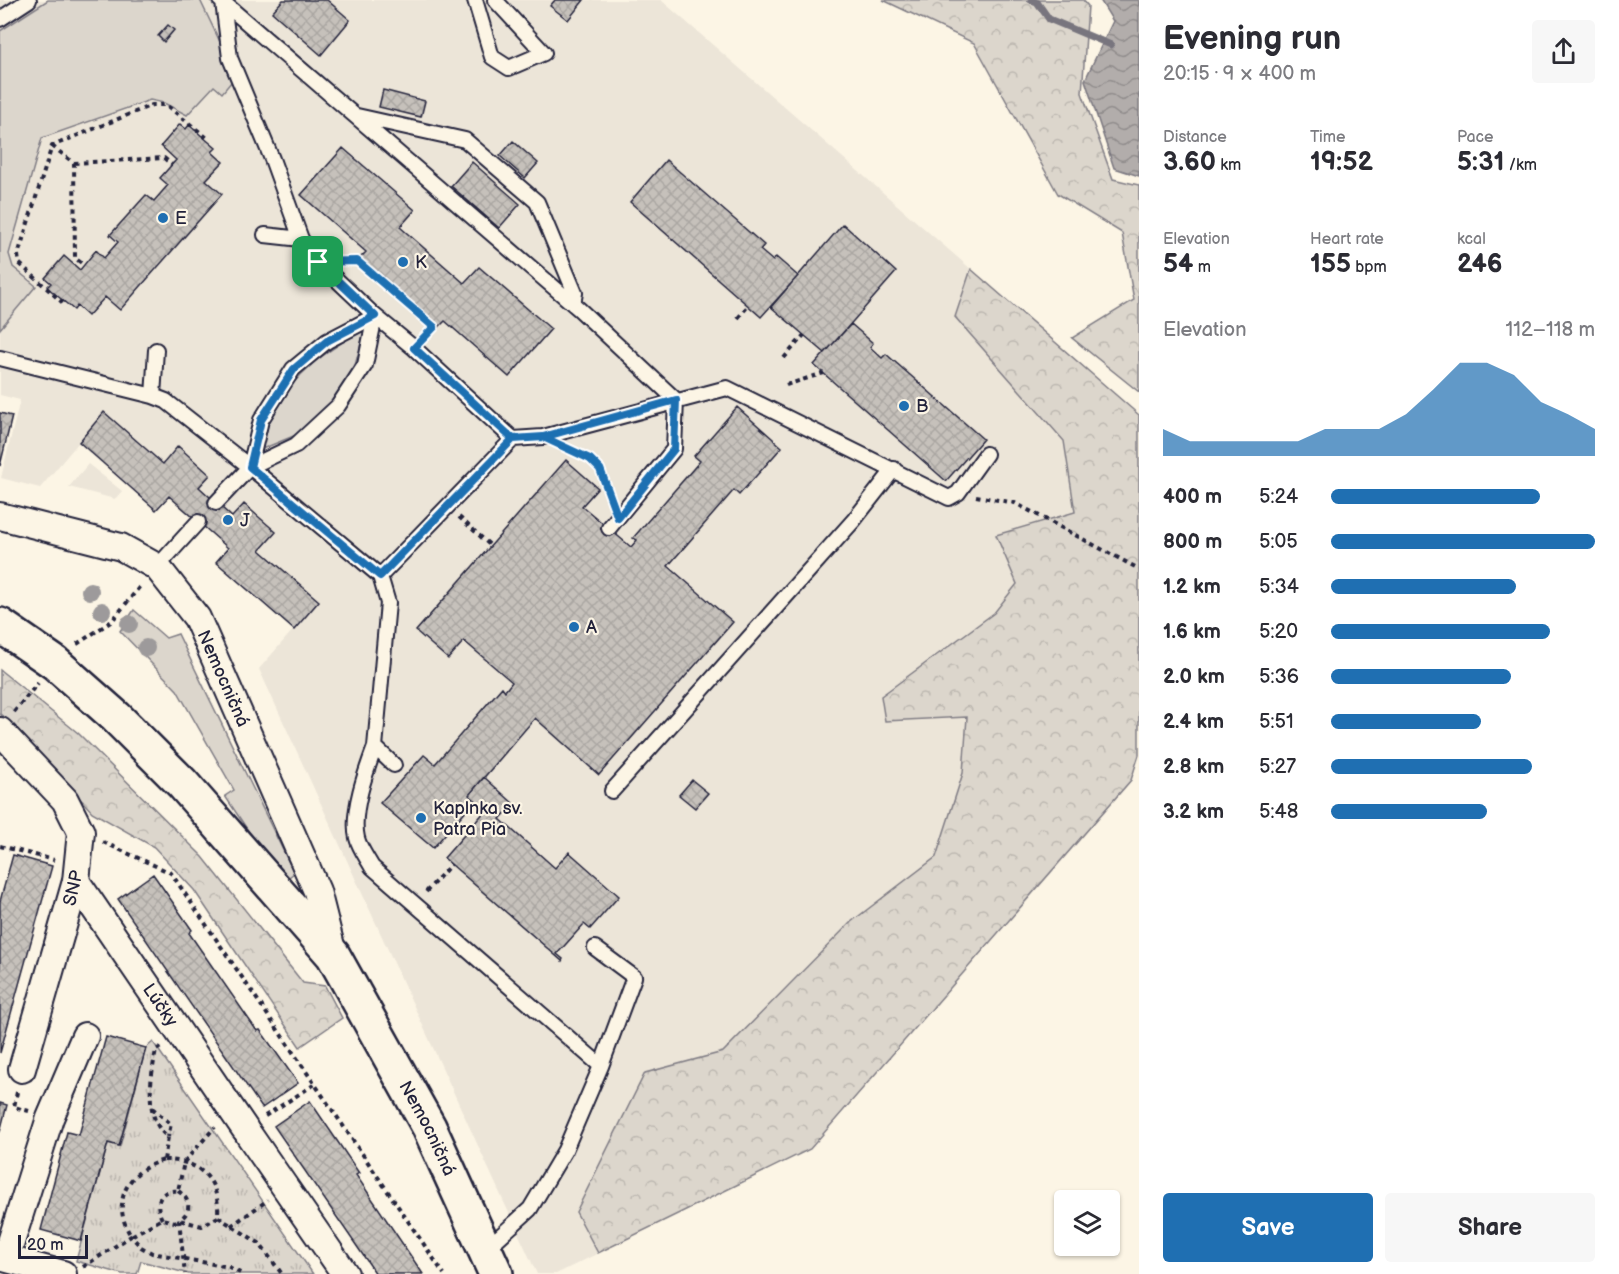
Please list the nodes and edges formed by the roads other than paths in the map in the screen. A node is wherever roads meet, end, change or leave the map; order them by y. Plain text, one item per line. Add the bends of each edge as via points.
1 (29, 0) edge
2 (475, 0) edge
3 (495, 0) edge
4 (223, 1) edge
5 (0, 19) edge
6 (354, 115) junction
7 (265, 235) dead end
8 (302, 239) junction
9 (573, 304) junction
10 (375, 316) junction
11 (156, 350) dead end
12 (0, 358) edge
13 (153, 396) junction
14 (676, 400) junction
15 (513, 439) junction
16 (987, 454) dead end
17 (250, 467) junction
18 (894, 469) junction
19 (216, 503) dead end
20 (0, 516) edge
21 (198, 522) dead end
22 (614, 523) road end
23 (157, 567) junction
24 (380, 576) junction
25 (0, 625) edge
26 (6, 722) edge
27 (375, 747) junction
28 (394, 765) dead end
29 (612, 791) dead end
30 (69, 872) junction
31 (595, 948) dead end
32 (333, 955) junction
33 (85, 1036) dead end
34 (600, 1066) junction
35 (22, 1069) road end
36 (3, 1258) edge
37 (490, 1262) edge
38 (73, 1271) edge
39 (345, 1274) edge

1 - 5 lane
2 - 3 lane via 492,57 509,68 544,53
4 - 6 lane
4 - 8 lane via 230,58
6 - 9 lane
6 - 9 lane via 465,140 537,201 575,293
7 - 8 lane
8 - 10 lane via 318,262
9 - 14 lane
10 - 15 lane
10 - 17 lane via 327,341 294,369 261,420
10 - 17 lane via 365,365 338,406 296,445
11 - 13 lane
12 - 13 lane
13 - 17 lane via 166,401
14 - 15 lane via 543,437
14 - 18 lane via 727,388
14 - 22 lane via 674,449
15 - 24 lane
16 - 18 lane via 958,493 949,498
17 - 19 lane
17 - 24 lane
18 - 29 lane via 854,520
20 - 23 street, Nemocničná via 121,547
21 - 23 lane
23 - 32 street, Nemocničná via 197,618 316,891
24 - 27 lane via 388,603
25 - 32 street, Nemocničná via 55,663 116,717 182,783
26 - 30 street, SNP via 65,800 81,832
27 - 28 lane
27 - 34 lane via 357,807 357,838 372,867
30 - 35 street, SNP
30 - 39 street, Lúčky
31 - 34 lane via 634,977
32 - 37 street, Nemocničná via 429,1127
33 - 36 street via 50,1118
34 - 37 lane via 565,1150 530,1209
36 - 38 street

